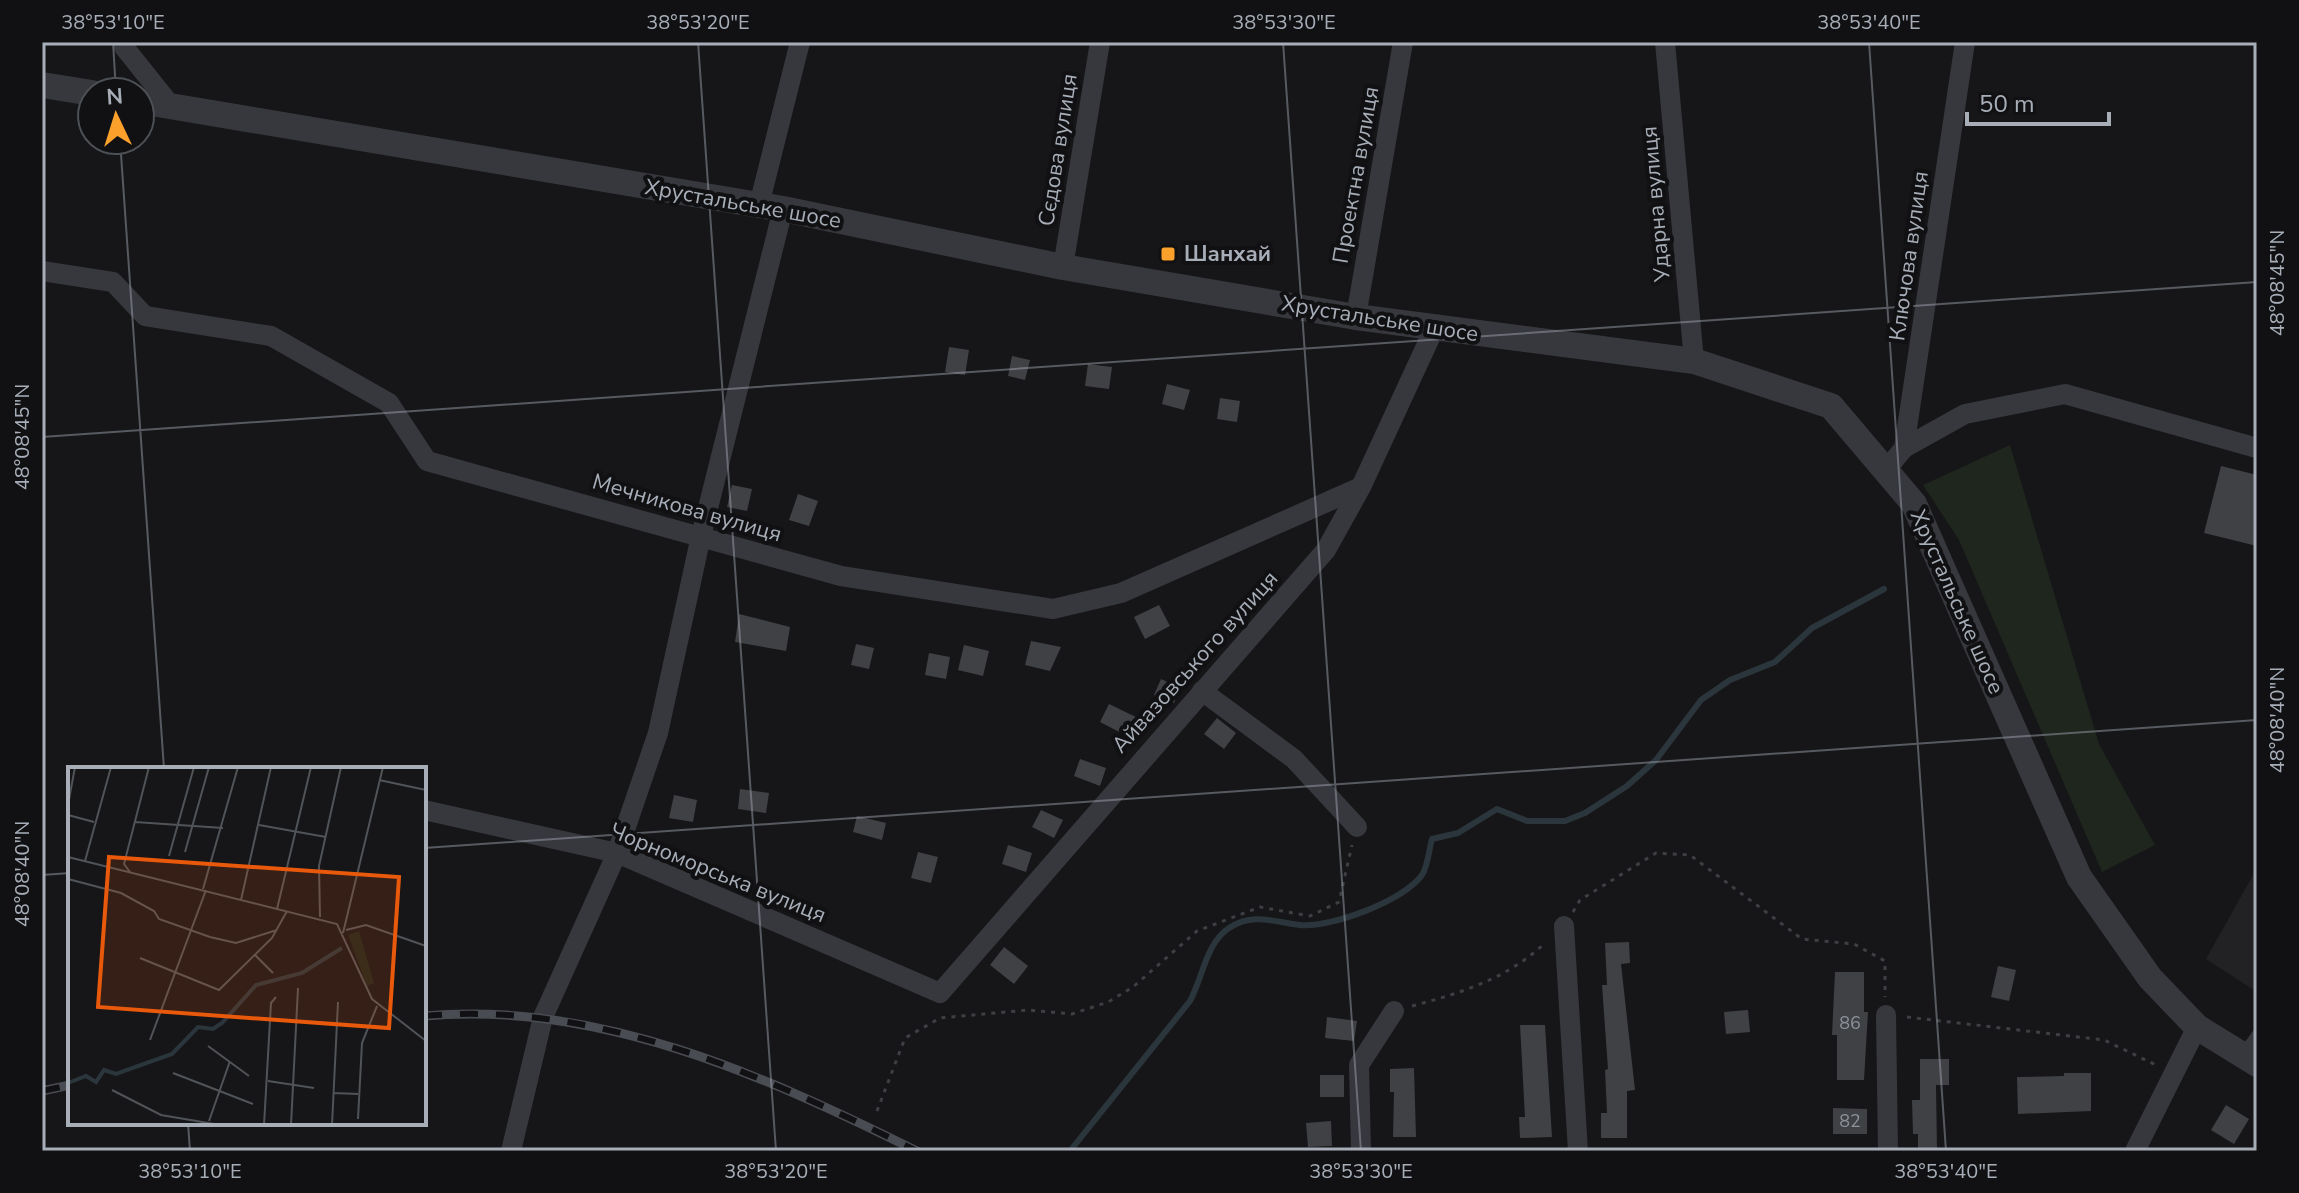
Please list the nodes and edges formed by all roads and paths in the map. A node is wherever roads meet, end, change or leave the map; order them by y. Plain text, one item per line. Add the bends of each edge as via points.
1 (125, 42) edge
2 (800, 42) edge
3 (1100, 42) edge
4 (1403, 42) edge
5 (1665, 42) edge
6 (1965, 42) edge
7 (42, 85) edge
8 (76, 90) edge
9 (156, 104) edge
10 (172, 107) junction
11 (771, 207) junction
12 (1063, 267) junction
13 (42, 271) edge
14 (1356, 317) junction
15 (1434, 329) junction
16 (1694, 361) junction
17 (1904, 448) junction
18 (2257, 448) edge
19 (1886, 470) junction
20 (1361, 487) junction
21 (701, 536) junction
22 (1202, 691) junction
23 (426, 810) edge
24 (1357, 827) joint
25 (617, 853) junction
26 (1564, 926) junction
27 (940, 993) joint
28 (1394, 1011) joint
29 (1886, 1015) junction
30 (2197, 1027) junction
31 (2252, 1051) edge
32 (2174, 1074) junction
33 (877, 1111) dead end
34 (511, 1151) edge
35 (1361, 1151) edge
36 (1578, 1151) edge
37 (1888, 1151) edge
38 (2135, 1151) edge

1 - 10 street
2 - 11 street
3 - 12 street, Сєдова вулиця
4 - 14 street, Проектна вулиця
5 - 16 street, Ударна вулиця
6 - 17 street, Ключова вулиця
7 - 8 street
9 - 10 street, Хрустальське шосе
10 - 11 street, Хрустальське шосе
11 - 12 street, Хрустальське шосе
11 - 21 street
12 - 14 street, Хрустальське шосе
13 - 21 street, Мечникова вулиця via 113,282 145,316 271,336 389,403 427,461
14 - 15 street, Хрустальське шосе
15 - 16 street, Хрустальське шосе
15 - 20 street, Айвазовського вулиця
16 - 19 street, Хрустальське шосе via 1831,406
17 - 18 street via 1965,414 2065,394
17 - 19 street
19 - 30 street, Хрустальське шосе via 1914,504 2079,877 2150,978
20 - 21 street, Мечникова вулиця via 1121,593 1053,609 841,576
20 - 22 street, Айвазовського вулиця via 1326,550
21 - 25 street via 658,733
22 - 24 street via 1294,759
22 - 27 street, Айвазовського вулиця
23 - 25 street, Чорноморська вулиця
24 - 33 path via 1339,902 1310,916 1260,907 1197,931 1133,987 1072,1014 1028,1010 940,1018 905,1038
25 - 27 street, Чорноморська вулиця
25 - 34 street via 543,1017
26 - 28 path via 1526,961 1474,989
26 - 29 path via 1580,900 1656,853 1690,855 1802,939 1854,944 1885,961
26 - 36 street
28 - 35 street via 1359,1065
29 - 32 path via 2104,1040
29 - 37 street
30 - 31 street, Хрустальське шосе
30 - 32 street
32 - 38 street

